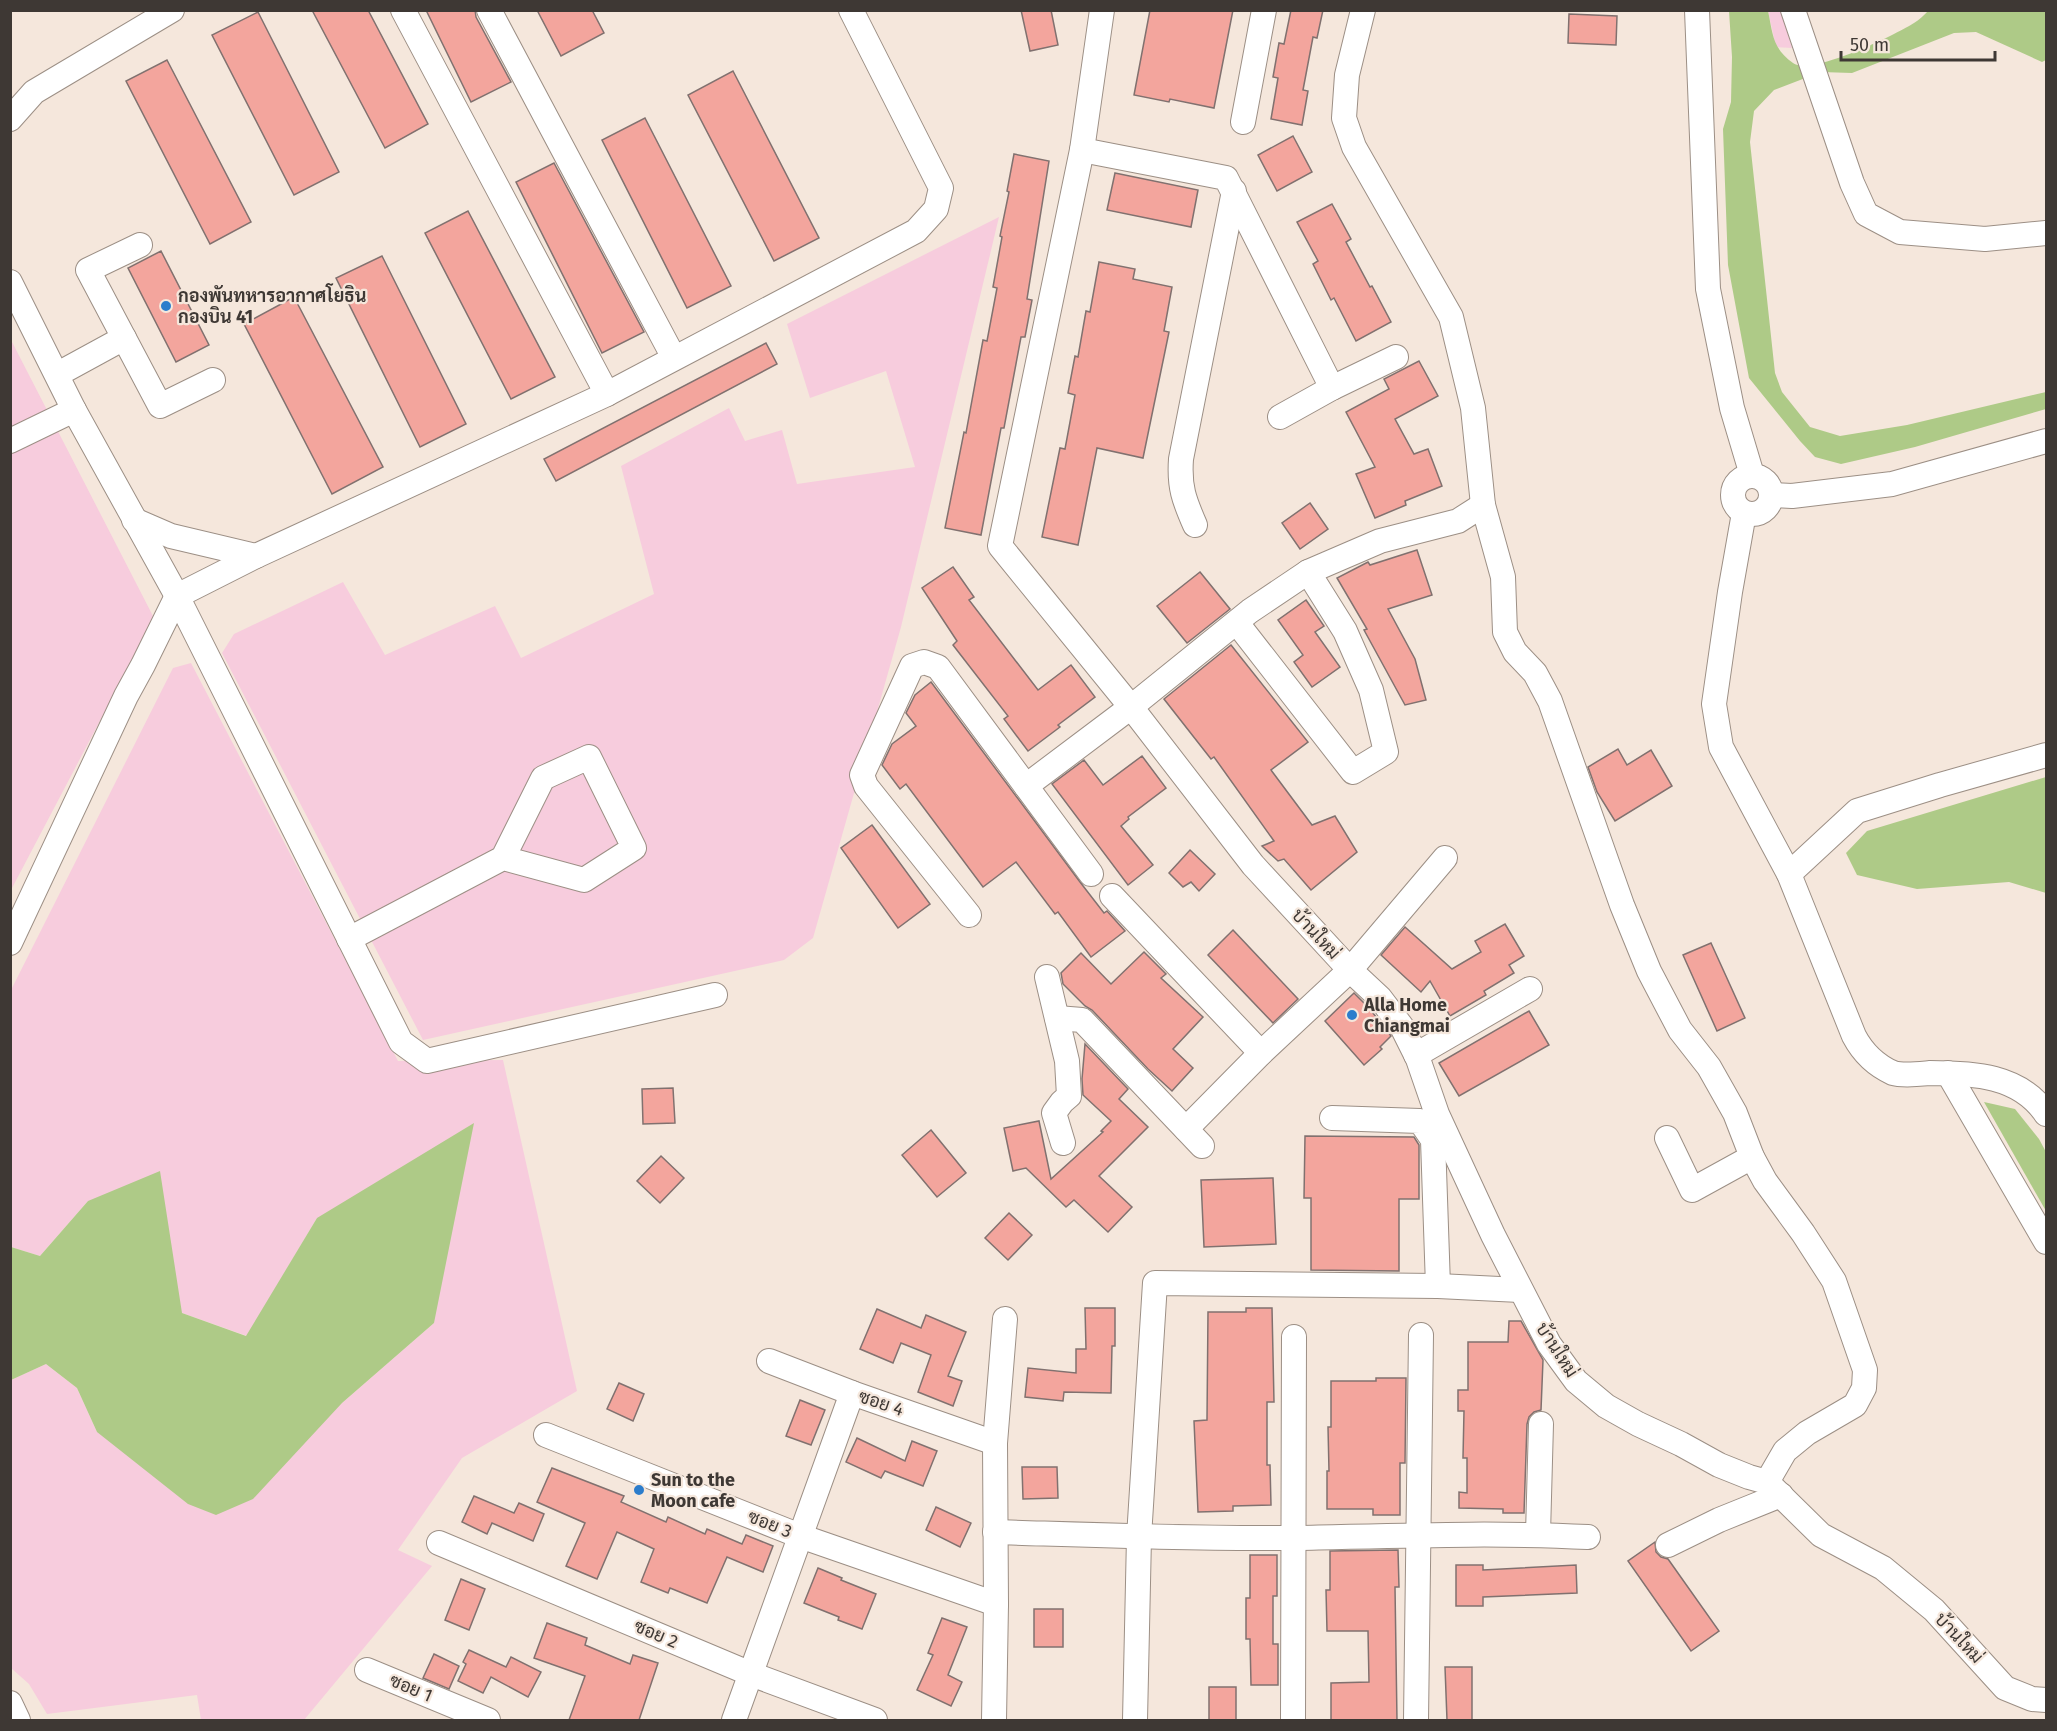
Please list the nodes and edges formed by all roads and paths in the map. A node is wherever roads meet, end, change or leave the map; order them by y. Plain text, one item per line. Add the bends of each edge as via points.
1 (172, 10) edge
2 (403, 10) edge
3 (489, 10) edge
4 (851, 10) edge
5 (1091, 10) edge
6 (1102, 10) edge
7 (1264, 10) edge
8 (1363, 10) edge
9 (1697, 10) edge
10 (1794, 10) edge
11 (1098, 43) junction
12 (10, 118) edge
13 (1243, 122) dead end
14 (1082, 150) junction
15 (1234, 191) junction
16 (2046, 233) edge
17 (140, 245) dead end
18 (10, 282) edge
19 (124, 338) junction
20 (1396, 357) dead end
21 (674, 358) junction
22 (58, 374) junction
23 (213, 380) dead end
24 (1332, 388) junction
25 (607, 394) junction
26 (74, 410) junction
27 (1280, 417) dead end
28 (10, 441) edge
29 (2046, 441) edge
30 (1752, 475) junction
31 (1772, 495) junction
32 (1483, 505) junction
33 (1744, 513) junction
34 (134, 520) junction
35 (1196, 525) dead end
36 (256, 556) junction
37 (1308, 572) junction
38 (177, 596) junction
39 (1237, 623) junction
40 (1131, 707) junction
41 (2046, 755) edge
42 (1026, 786) junction
43 (503, 858) junction
44 (1444, 858) dead end
45 (1091, 874) dead end
46 (1789, 874) junction
47 (1112, 896) dead end
48 (969, 915) dead end
49 (349, 939) junction
50 (10, 944) edge
51 (1350, 970) junction
52 (1047, 977) dead end
53 (1530, 989) dead end
54 (714, 996) dead end
55 (1057, 1018) junction
56 (1261, 1053) junction
57 (1416, 1055) junction
58 (1948, 1073) junction
59 (2046, 1114) edge
60 (1332, 1118) dead end
61 (1667, 1138) dead end
62 (1064, 1143) dead end
63 (1752, 1157) junction
64 (2046, 1242) edge
65 (1438, 1286) junction
66 (1520, 1290) junction
67 (1005, 1319) dead end
68 (1421, 1335) dead end
69 (1294, 1337) dead end
70 (769, 1361) dead end
71 (852, 1393) junction
72 (1540, 1424) dead end
73 (546, 1435) dead end
74 (995, 1443) junction
75 (1774, 1489) junction
76 (995, 1533) junction
77 (1538, 1534) junction
78 (1419, 1535) junction
79 (800, 1536) junction
80 (1138, 1537) junction
81 (1588, 1537) dead end
82 (1294, 1538) junction
83 (439, 1543) dead end
84 (1668, 1545) dead end
85 (996, 1604) junction
86 (367, 1670) dead end
87 (751, 1674) junction
88 (2046, 1700) edge
89 (10, 1702) edge
90 (18, 1720) edge
91 (488, 1720) edge
92 (734, 1720) edge
93 (874, 1720) edge
94 (994, 1720) edge
95 (1135, 1720) edge
96 (1293, 1720) edge
97 (1416, 1720) edge

1 - 12 street via 34,93
2 - 25 street
3 - 21 street
4 - 21 street via 941,188 936,209 916,231
5 - 11 street
6 - 11 street
7 - 13 street
8 - 32 street via 1347,75 1344,118 1359,155 1451,317 1473,408
9 - 30 street via 1708,289 1732,408
10 - 16 street via 1866,214 1900,232 1985,239
11 - 14 street
14 - 15 street via 1226,178
14 - 40 street, บ้านใหม่ via 1000,546
15 - 24 street
15 - 35 street via 1181,459 1182,495
17 - 19 street via 88,270
18 - 22 street
19 - 22 street
19 - 23 street via 160,406
20 - 24 street
21 - 25 street
22 - 26 street
24 - 27 street
25 - 36 street
26 - 28 street
26 - 34 street
29 - 31 street via 1892,484
30 - 31 street via 1766,481
30 - 33 street via 1744,476 1734,487 1734,502
31 - 33 street via 1760,513
32 - 37 street via 1458,521 1380,541
32 - 63 street via 1503,578 1505,632 1515,652 1535,673 1550,702 1649,971 1680,1030 1709,1067 1730,1104
33 - 46 street via 1714,704 1721,747
34 - 36 street via 171,536
34 - 38 street
36 - 38 street
37 - 39 street
37 - 39 street via 1345,632 1371,690 1386,752 1353,772
38 - 49 street
38 - 50 street
39 - 40 street
40 - 42 street
40 - 51 street, บ้านใหม่ via 1253,865
41 - 46 street via 1857,811
42 - 45 street
42 - 48 street via 938,667 924,662 912,666 862,775 866,786
43 - 43 street via 543,778 589,757 634,848 584,880
43 - 49 street
44 - 51 street
46 - 58 street via 1862,1050 1873,1062 1895,1074
47 - 56 street
49 - 54 street via 401,1042 427,1060
51 - 56 street
51 - 57 street, บ้านใหม่ via 1380,998 1402,1027
52 - 55 street
53 - 57 street
55 - 56 street via 1082,1020 1194,1138
55 - 62 street via 1070,1096 1054,1113
57 - 66 street, บ้านใหม่ via 1442,1124
58 - 59 street via 2010,1083 2024,1091
58 - 64 street
60 - 65 street via 1420,1121 1433,1140
61 - 63 street via 1692,1190
63 - 75 street via 1834,1281 1865,1370 1864,1388 1855,1405 1785,1451
65 - 66 street
65 - 80 street via 1155,1282
66 - 75 street, บ้านใหม่ via 1549,1344 1576,1381 1606,1406
67 - 74 street
68 - 78 street
69 - 82 street
70 - 71 street, ซอย 4
71 - 74 street, ซอย 4
71 - 79 street
72 - 77 street
73 - 79 street, ซอย 3
74 - 76 street
75 - 84 street
75 - 88 street, บ้านใหม่ via 1821,1535 1883,1568 1934,1610 2005,1688
76 - 80 street
76 - 85 street
77 - 78 street
77 - 81 street
78 - 82 street
78 - 97 street
79 - 85 street, ซอย 3
79 - 87 street
80 - 82 street
80 - 95 street
82 - 96 street
83 - 87 street, ซอย 2
85 - 94 street
86 - 91 street, ซอย 1
87 - 92 street
87 - 93 street, ซอย 2
89 - 90 street

